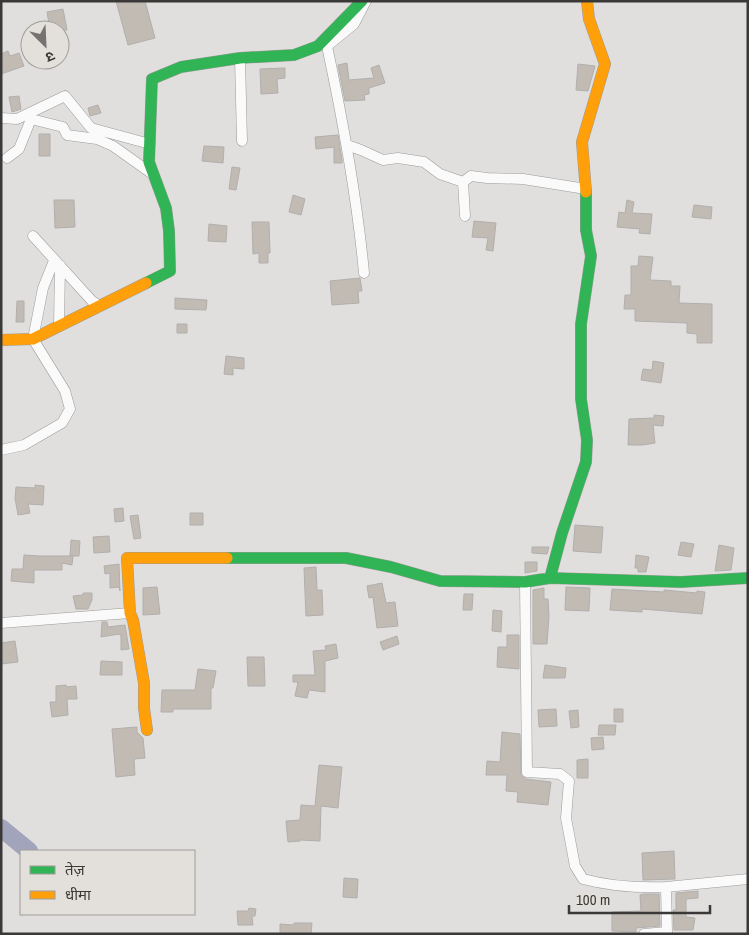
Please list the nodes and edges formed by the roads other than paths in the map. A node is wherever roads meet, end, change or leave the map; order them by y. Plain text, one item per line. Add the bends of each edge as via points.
1 (362, 1) edge
2 (366, 1) edge
3 (587, 1) edge
4 (240, 58) junction
5 (1, 118) edge
6 (242, 141) dead end
7 (150, 144) junction
8 (347, 145) junction
9 (7, 158) dead end
10 (151, 173) junction
11 (463, 182) junction
12 (586, 189) junction
13 (465, 216) dead end
14 (33, 236) dead end
15 (58, 263) junction
16 (364, 274) dead end
17 (100, 306) junction
18 (59, 326) junction
19 (33, 339) junction
20 (1, 340) edge
21 (1, 450) edge
22 (550, 578) junction
23 (748, 578) edge
24 (525, 582) junction
25 (130, 614) junction
26 (1, 623) edge
27 (147, 730) dead end
28 (748, 879) edge
29 (666, 887) junction
30 (644, 934) edge

1 - 4 street via 318,46 294,55
2 - 8 street via 354,24 328,46
3 - 12 street via 589,19 605,64 582,142
4 - 6 street
4 - 7 street via 181,66 152,79
5 - 7 street via 17,119 65,96 91,128
7 - 10 street
8 - 11 street via 383,160 398,158 424,162 440,174
8 - 16 street
9 - 10 street via 19,149 31,119 63,127 67,135 97,139 113,146
10 - 17 street via 166,206 170,271
11 - 12 street via 471,176 523,178
11 - 13 street
12 - 22 street via 586,230 591,256 581,324 581,399 587,440 586,462
14 - 15 street
15 - 17 street
15 - 18 street
15 - 19 street via 53,263 43,288
17 - 18 street
18 - 19 street
19 - 20 street
19 - 21 street via 65,391 70,410 62,423 24,445
22 - 23 street via 681,582
22 - 24 street
24 - 25 street via 440,581 346,558 127,558
24 - 29 street via 527,772 560,774 569,781 566,818 575,866 583,879 598,883
25 - 26 street
25 - 27 street via 144,683
28 - 29 street
29 - 30 street via 668,932

